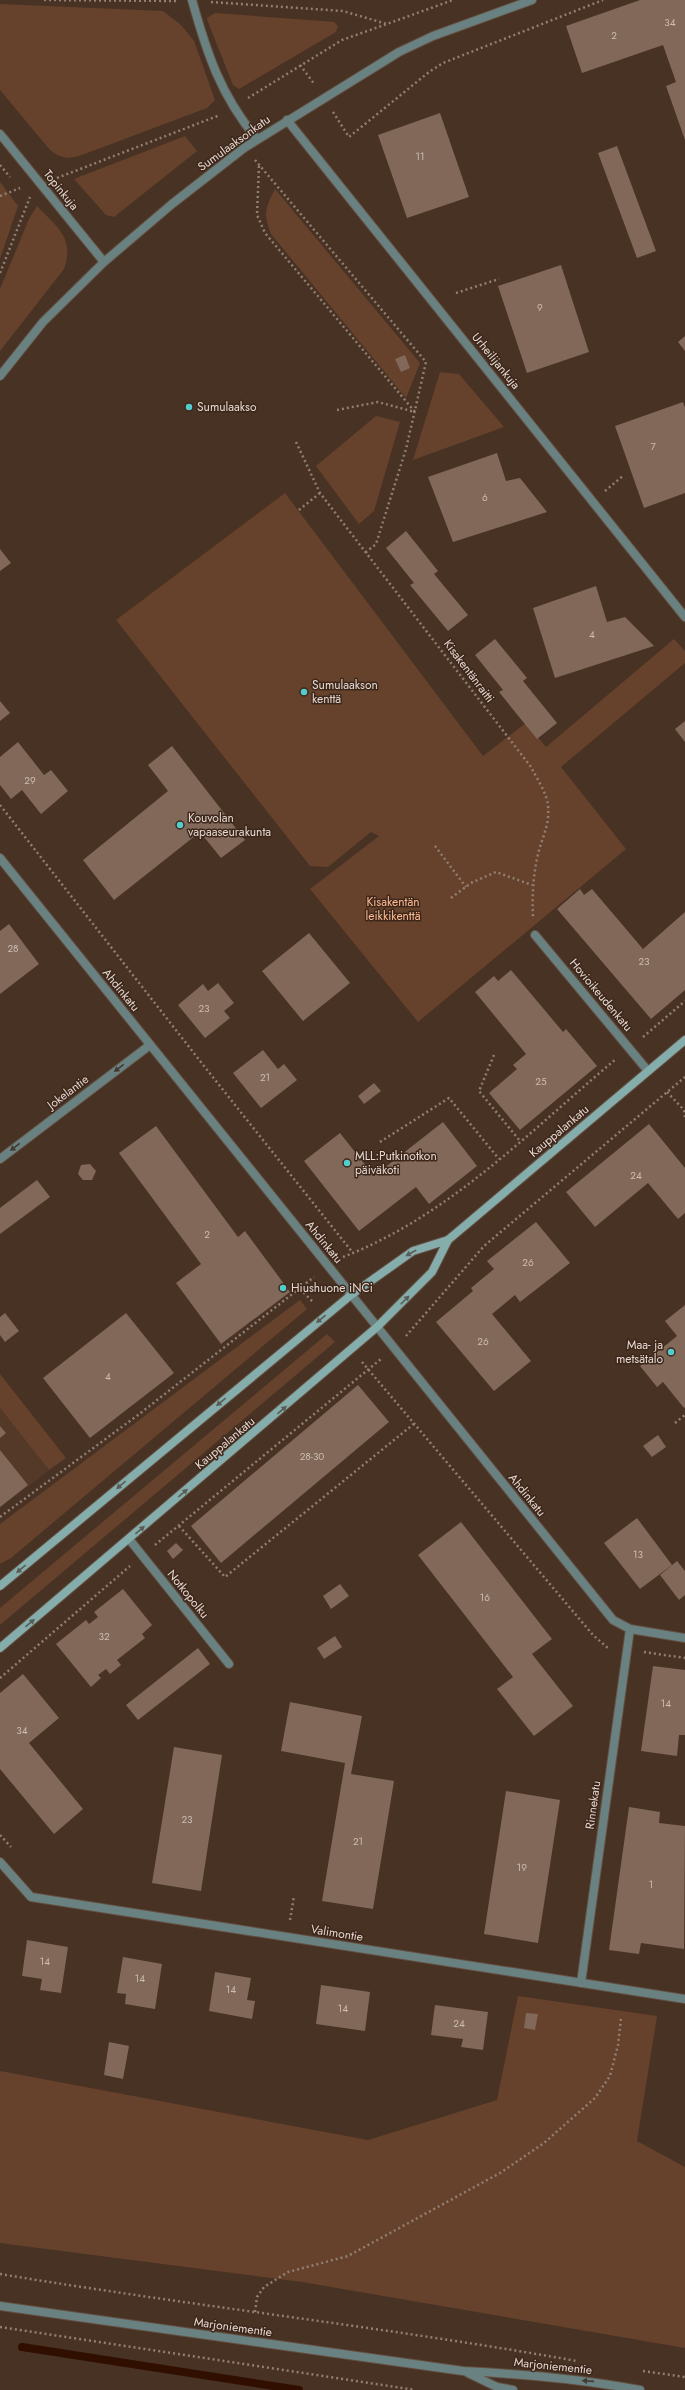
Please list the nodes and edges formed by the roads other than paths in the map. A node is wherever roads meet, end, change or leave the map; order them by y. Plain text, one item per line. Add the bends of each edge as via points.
1 (192, 0) edge
2 (532, 0) edge
3 (287, 120) junction
4 (0, 134) edge
5 (257, 140) junction
6 (104, 262) junction
7 (0, 376) edge
8 (684, 613) edge
9 (0, 858) edge
10 (535, 935) road end
11 (685, 1040) edge
12 (150, 1045) junction
13 (648, 1071) junction
14 (0, 1159) edge
15 (448, 1240) junction
16 (351, 1294) junction
17 (377, 1327) junction
18 (129, 1539) junction
19 (0, 1586) edge
20 (630, 1630) junction
21 (685, 1638) edge
22 (0, 1648) edge
23 (229, 1664) dead end
24 (0, 1862) edge
25 (581, 1983) junction
26 (685, 1999) edge
27 (0, 2306) edge
28 (463, 2371) junction
29 (513, 2390) edge
30 (640, 2390) edge

1 - 5 street via 208,55 225,94
2 - 3 street, Sumulaaksonkatu via 439,33 399,52
3 - 5 street, Sumulaaksonkatu
3 - 8 street, Urheilijankuja
4 - 6 street, Topinkuja
5 - 6 street, Sumulaaksonkatu via 172,204
6 - 7 street, Sumulaaksonkatu via 43,322
9 - 12 street, Ahdinkatu
10 - 13 street, Hovioikeudenkatu
11 - 13 main road, Kauppalankatu
12 -> 14 street, Jokelantie
12 - 16 street, Ahdinkatu
13 - 15 main road, Kauppalankatu
15 -> 16 main road, Kauppalankatu via 413,1251
17 -> 15 main road, Kauppalankatu via 432,1272
16 - 17 street, Ahdinkatu
16 -> 19 main road, Kauppalankatu
18 -> 17 main road, Kauppalankatu
17 - 20 street, Ahdinkatu via 613,1620
22 -> 18 main road, Kauppalankatu
18 - 23 street, Notkopolku
20 - 21 street, Ahdinkatu
20 - 25 street, Rinnekatu
24 - 25 street, Valimontie via 31,1897
25 - 26 street, Valimontie
27 - 28 street, Marjoniementie
28 - 29 street, Marjoniementie via 497,2387
30 -> 28 street, Marjoniementie via 594,2381 532,2374

